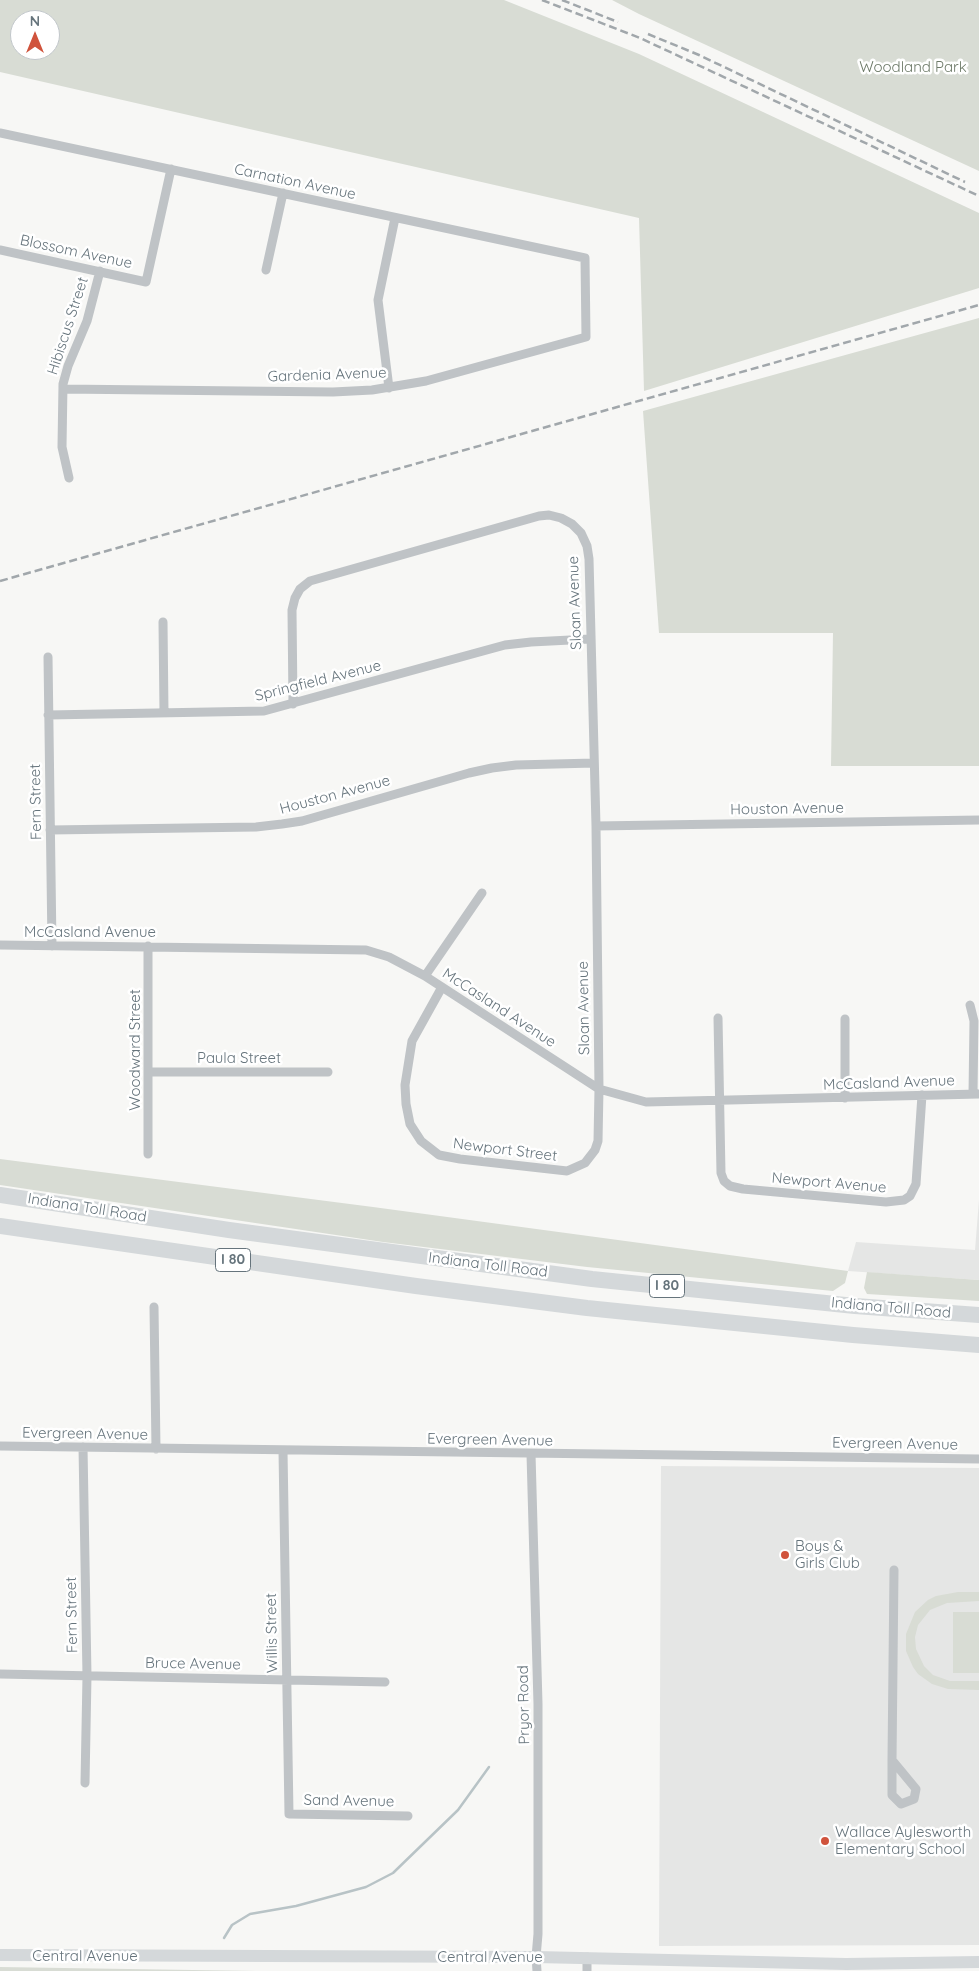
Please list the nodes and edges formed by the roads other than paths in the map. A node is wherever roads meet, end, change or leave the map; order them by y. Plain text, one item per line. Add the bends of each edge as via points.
1 (0, 133) edge
2 (171, 169) junction
3 (283, 194) junction
4 (395, 218) junction
5 (0, 250) edge
6 (266, 270) dead end
7 (100, 271) junction
8 (586, 337) joint
9 (389, 388) junction
10 (63, 389) junction
11 (69, 478) dead end
12 (163, 622) dead end
13 (590, 639) junction
14 (48, 656) dead end
15 (294, 704) junction
16 (164, 713) junction
17 (48, 715) junction
18 (594, 763) junction
19 (979, 820) edge
20 (596, 826) junction
21 (50, 830) junction
22 (482, 894) dead end
23 (0, 946) edge
24 (52, 946) junction
25 (148, 946) junction
26 (426, 976) junction
27 (442, 987) junction
28 (970, 1005) dead end
29 (718, 1018) dead end
30 (845, 1019) dead end
31 (149, 1072) junction
32 (328, 1072) dead end
33 (599, 1089) junction
34 (976, 1094) edge
35 (922, 1095) junction
36 (845, 1098) junction
37 (719, 1101) junction
38 (148, 1154) dead end
39 (0, 1195) edge
40 (0, 1226) edge
41 (154, 1306) dead end
42 (979, 1315) edge
43 (979, 1345) edge
44 (0, 1446) edge
45 (83, 1447) junction
46 (156, 1449) junction
47 (283, 1451) junction
48 (532, 1454) junction
49 (979, 1459) edge
50 (894, 1570) dead end
51 (0, 1674) edge
52 (87, 1676) junction
53 (287, 1680) junction
54 (385, 1682) dead end
55 (892, 1760) junction
56 (85, 1783) dead end
57 (289, 1814) joint
58 (408, 1816) dead end
59 (0, 1955) edge
60 (536, 1956) junction
61 (587, 1957) junction
62 (979, 1962) edge
63 (726, 1965) edge
64 (846, 1967) edge
65 (962, 1967) edge
66 (538, 1971) edge
67 (587, 1971) edge

1 - 2 street, Carnation Avenue
2 - 3 street, Carnation Avenue
2 - 7 street, Blossom Avenue via 146,282
3 - 4 street, Carnation Avenue
3 - 6 street
4 - 8 street, Carnation Avenue via 584,258
4 - 9 street via 378,300
5 - 7 street, Blossom Avenue
7 - 10 street, Hibiscus Street
8 - 9 street, Gardenia Avenue
9 - 10 street, Gardenia Avenue via 333,392
10 - 11 street, Hibiscus Street via 62,447
12 - 16 street
13 - 15 street, Springfield Avenue via 505,645
13 - 15 street, Sloan Avenue via 587,546 572,524 561,518 539,516 310,581 300,589 292,610
13 - 18 street, Sloan Avenue
14 - 17 street, Fern Street
15 - 16 street, Springfield Avenue via 264,711
16 - 17 street, Springfield Avenue
17 - 21 street, Fern Street
18 - 20 street, Sloan Avenue
18 - 21 street, Houston Avenue via 492,768 282,824
19 - 20 street, Houston Avenue
20 - 33 street, Sloan Avenue
21 - 24 street, Fern Street
22 - 26 street
23 - 24 street, McCasland Avenue
24 - 25 street, McCasland Avenue
25 - 26 street, McCasland Avenue via 366,950 389,957
25 - 31 street, Woodward Street
26 - 27 street, McCasland Avenue
27 - 33 street, McCasland Avenue
27 - 33 street, Newport Street via 412,1041 406,1085 410,1124 421,1141 439,1155 559,1171 573,1170 586,1163 598,1141
28 - 34 street via 974,1021
29 - 37 street, Newport Avenue
30 - 36 street
31 - 32 street, Paula Street
31 - 38 street, Woodward Street
33 - 37 street, McCasland Avenue via 646,1102
34 - 35 street, McCasland Avenue
35 - 36 street, McCasland Avenue
35 - 37 street, Newport Avenue via 916,1184 910,1196 896,1202 730,1186 721,1173
36 - 37 street, McCasland Avenue
39 - 42 highway, Indiana Toll Road / I 80 via 592,1279 855,1306
40 - 43 highway, Indiana Toll Road / I 80 via 397,1284 587,1308
41 - 46 street
44 - 45 street, Evergreen Avenue
45 - 46 street, Evergreen Avenue
45 - 52 street, Fern Street
46 - 47 street, Evergreen Avenue
47 - 48 street, Evergreen Avenue
47 - 53 street, Willis Street
48 - 49 street, Evergreen Avenue
48 - 60 street, Pryor Road via 538,1704
50 - 55 street
51 - 52 street, Bruce Avenue
52 - 53 street, Bruce Avenue
52 - 56 street, Fern Street
53 - 54 street, Bruce Avenue
53 - 57 street, Willis Street
55 - 55 street via 892,1795 900,1804 914,1799 916,1789
57 - 58 street, Sand Avenue
59 - 60 main road, Central Avenue
60 - 61 main road, Central Avenue
60 - 66 street, Pryor Road
61 - 63 main road, Central Avenue
61 - 67 street
62 - 65 main road, Central Avenue
63 - 64 main road, Central Avenue
64 - 65 main road, Central Avenue

